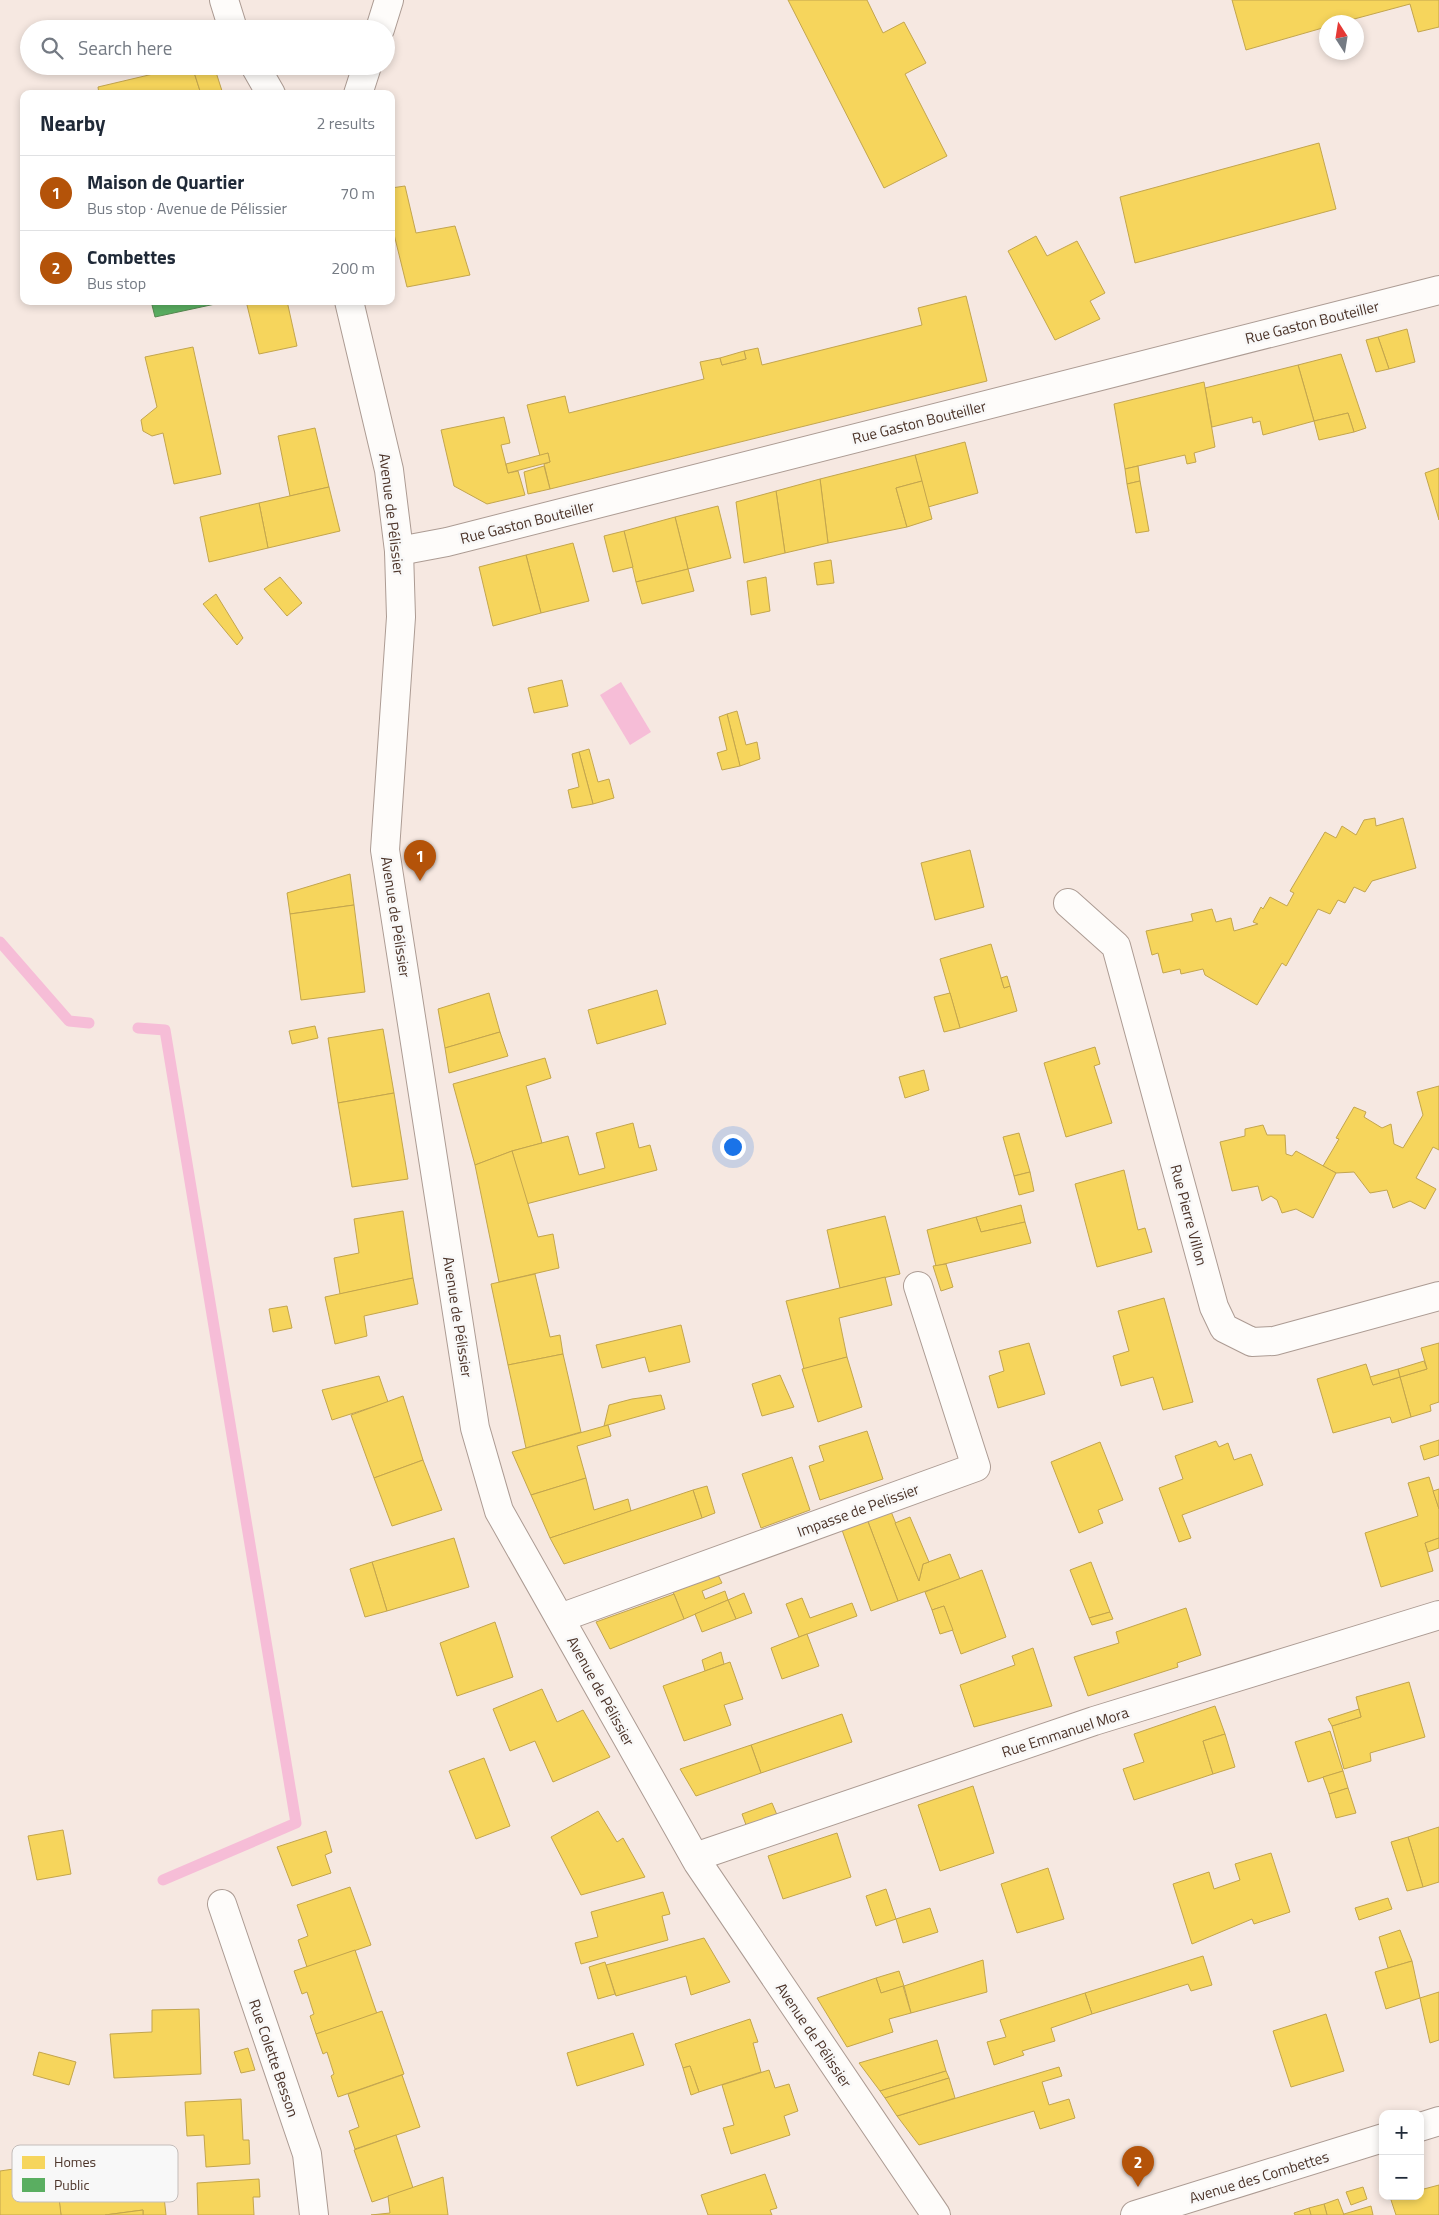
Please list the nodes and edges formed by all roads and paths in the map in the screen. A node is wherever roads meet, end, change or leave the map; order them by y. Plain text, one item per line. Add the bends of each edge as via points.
1 (224, 0) edge
2 (389, 0) edge
3 (230, 20) edge
4 (383, 20) edge
5 (260, 75) edge
6 (364, 75) edge
7 (269, 90) edge
8 (359, 90) edge
9 (1439, 290) edge
10 (350, 305) edge
11 (399, 551) junction
12 (1068, 903) dead end
13 (918, 1286) dead end
14 (1439, 1296) edge
15 (1439, 1615) edge
16 (560, 1618) junction
17 (695, 1857) junction
18 (222, 1904) dead end
19 (1439, 2121) edge
20 (1424, 2126) edge
21 (1379, 2139) edge
22 (314, 2215) edge
23 (936, 2215) edge
24 (1135, 2215) edge

1 - 3 street
2 - 4 street
5 - 7 street
6 - 8 street
9 - 11 street, Rue Gaston Bouteiller
10 - 11 street, Avenue de Pélissier via 389,470
11 - 16 street, Avenue de Pélissier via 401,617 385,850 475,1428 500,1510
12 - 14 street, Rue Pierre Villon via 1116,946 1214,1307 1224,1328 1252,1342 1274,1341
13 - 16 street, Impasse de Pelissier via 976,1467
15 - 17 street, Rue Emmanuel Mora via 1094,1721
16 - 17 street, Avenue de Pélissier
17 - 23 street, Avenue de Pélissier
18 - 22 street, Rue Colette Besson via 307,2154
19 - 20 street
21 - 24 street, Avenue des Combettes

